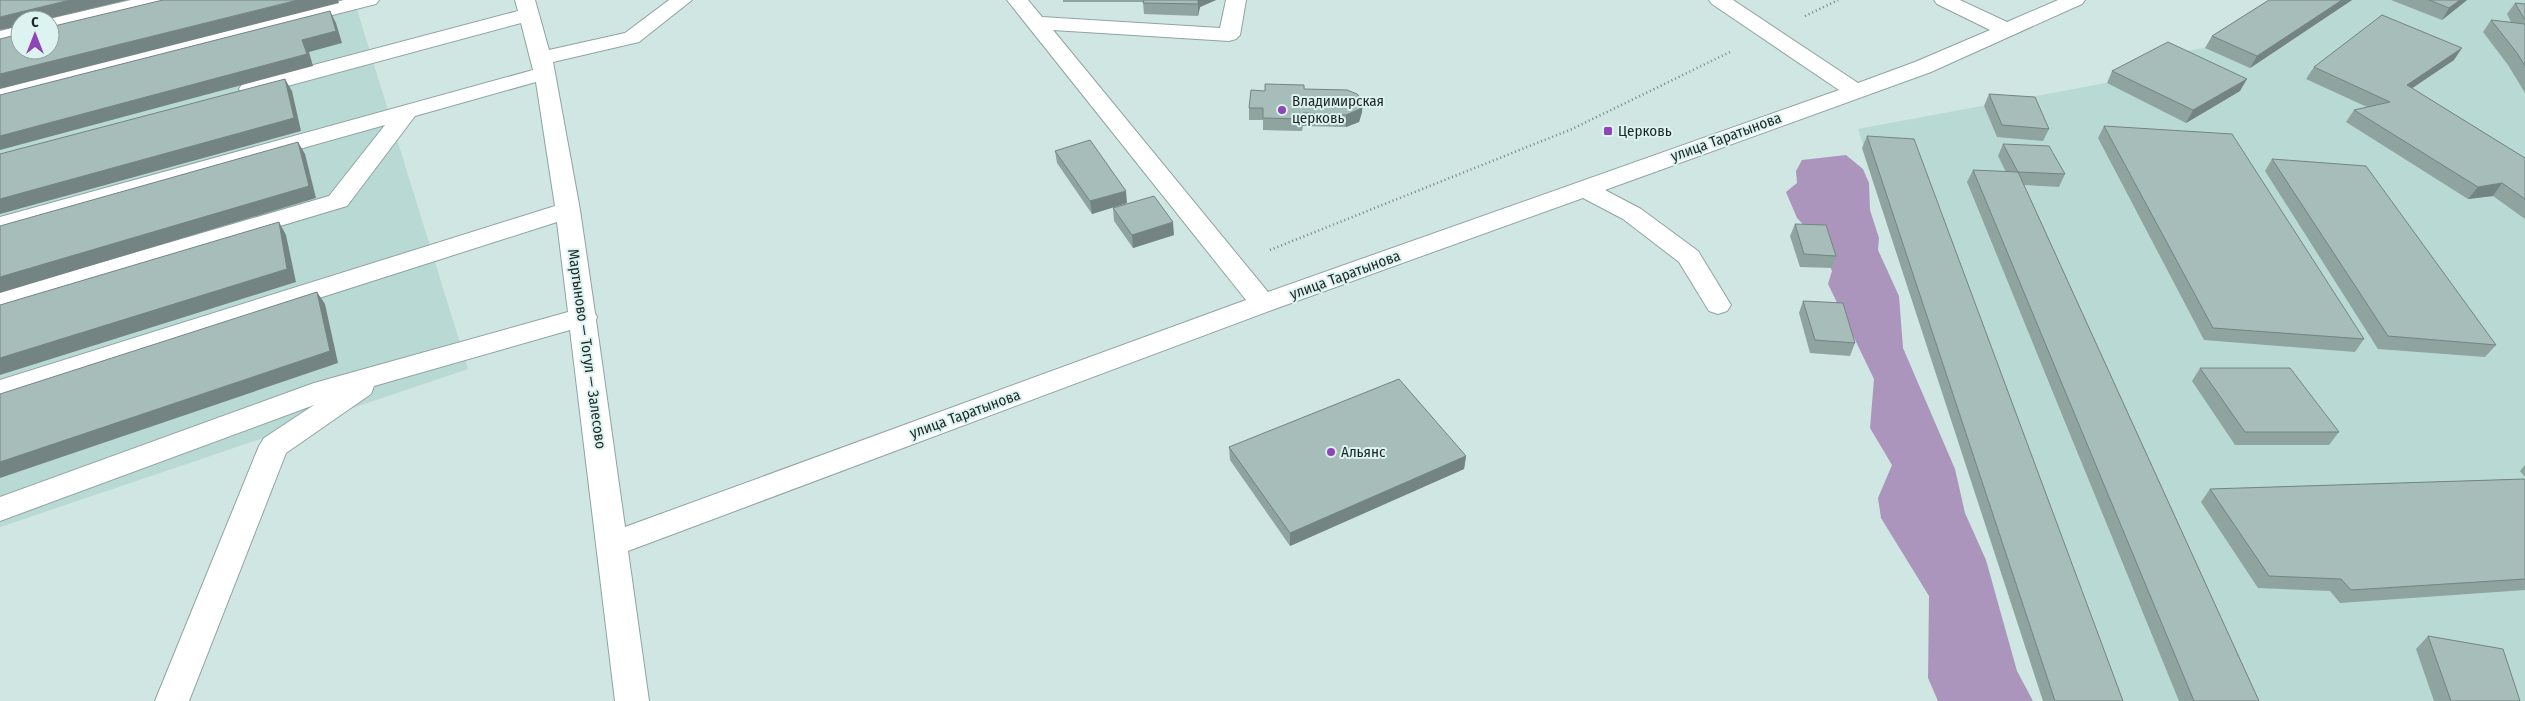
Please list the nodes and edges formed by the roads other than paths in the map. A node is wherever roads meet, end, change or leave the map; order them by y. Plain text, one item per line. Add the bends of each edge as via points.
1 (158, 0) edge
2 (369, 0) edge
3 (663, 0) edge
4 (682, 0) edge
5 (1017, 0) edge
6 (1236, 0) edge
7 (1719, 0) edge
8 (1944, 0) edge
9 (2075, 0) edge
10 (527, 8) edge
11 (655, 20) junction
12 (60, 23) edge
13 (1035, 23) junction
14 (2007, 30) junction
15 (544, 66) junction
16 (1854, 90) junction
17 (0, 92) edge
18 (231, 94) edge
19 (408, 110) junction
20 (1584, 188) junction
21 (568, 210) junction
22 (0, 225) edge
23 (0, 301) edge
24 (1263, 304) junction
25 (1718, 305) dead end
26 (584, 317) junction
27 (381, 374) junction
28 (0, 390) edge
29 (0, 509) edge
30 (613, 544) junction
31 (172, 701) edge
32 (632, 701) edge

1 - 12 street
2 - 17 street
3 - 11 street
4 - 11 street
5 - 13 street
6 - 13 street via 1229,35
7 - 16 street
8 - 14 street
9 - 14 street, улица Таратынова
10 - 15 street, Мартыново — Тогул — Залесово
10 - 18 street
11 - 15 street via 632,38
13 - 24 street
14 - 16 street, улица Таратынова via 1923,67
15 - 19 street
15 - 21 street, Мартыново — Тогул — Залесово
16 - 20 street, улица Таратынова
19 - 22 street
19 - 23 street via 338,201
20 - 24 street, улица Таратынова
20 - 25 street via 1632,214 1688,257
21 - 26 street, Мартыново — Тогул — Залесово
21 - 28 street
24 - 30 street, улица Таратынова
26 - 27 street
26 - 30 street, Мартыново — Тогул — Залесово
27 - 29 street via 324,390
27 - 31 street via 274,446
30 - 32 street, Мартыново — Тогул — Залесово

